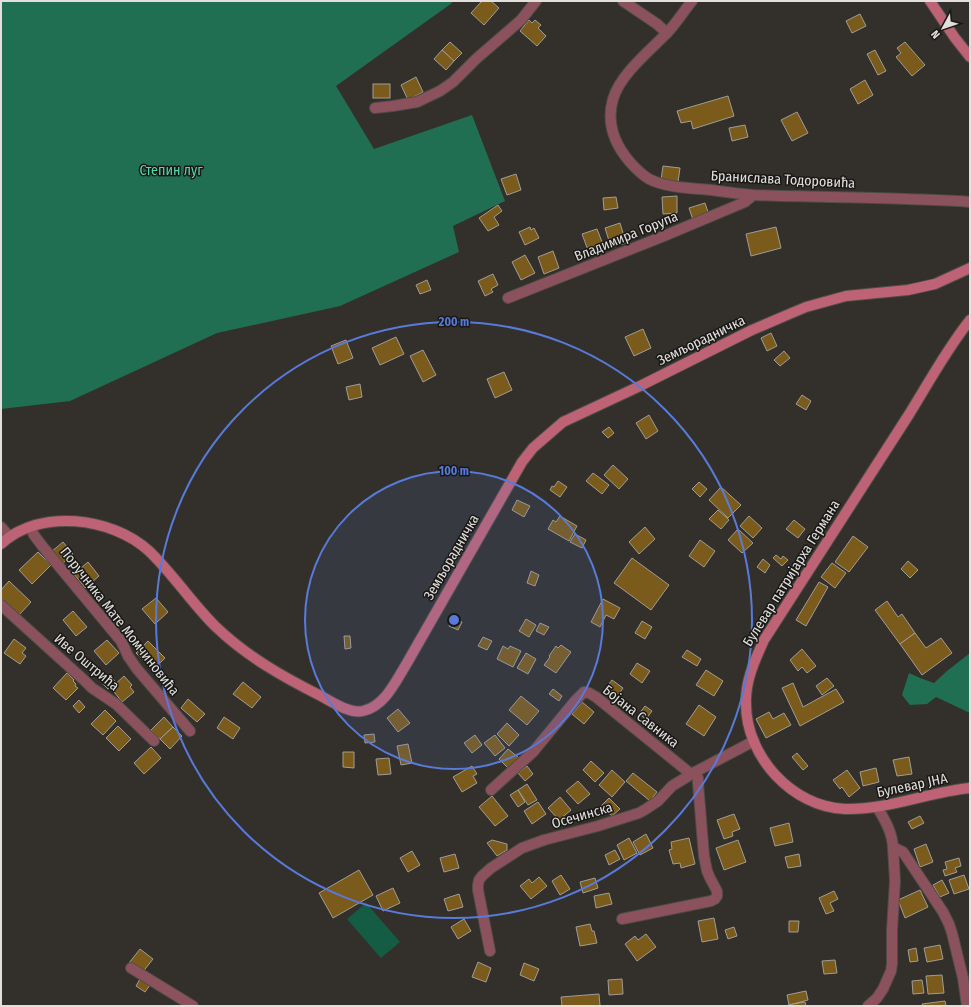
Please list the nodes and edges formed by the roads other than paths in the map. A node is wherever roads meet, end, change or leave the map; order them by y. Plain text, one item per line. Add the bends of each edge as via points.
1 (536, 1) edge
2 (623, 1) edge
3 (692, 1) edge
4 (930, 1) edge
5 (667, 33) junction
6 (970, 57) edge
7 (375, 108) dead end
8 (752, 195) junction
9 (970, 202) edge
10 (970, 268) edge
11 (508, 298) dead end
12 (970, 320) edge
13 (1, 527) edge
14 (30, 528) junction
15 (10, 536) junction
16 (1, 544) edge
17 (1, 605) edge
18 (190, 731) dead end
19 (154, 741) dead end
20 (754, 741) junction
21 (693, 773) junction
22 (970, 788) edge
23 (491, 790) dead end
24 (877, 807) junction
25 (859, 808) joint
26 (893, 847) junction
27 (622, 919) dead end
28 (490, 951) dead end
29 (131, 968) dead end
30 (192, 1006) edge
31 (868, 1006) edge
32 (967, 1006) edge

1 - 7 street via 521,20 440,91 417,102
2 - 5 street
3 - 5 street, Бранислава Тодоровића
4 - 6 street
5 - 8 street, Бранислава Тодоровића via 624,78 616,91 611,118 617,144 636,169 649,179 673,186
8 - 9 street, Бранислава Тодоровића
8 - 11 street, Владимира Горупа via 745,202
10 - 14 street, Земљорадничка via 935,284 908,290 846,296 806,307 752,330 563,422 533,448 522,462 407,663 379,703 362,711 350,710 311,691 242,649 207,617 156,558 133,538 107,527 82,522 54,522
12 - 20 street, Булевар патријарха Германа via 764,640 754,661 746,703 747,718
13 - 15 street
14 - 15 street, Земљорадничка
14 - 18 street, Поручника Мате Момчиновића via 121,641 130,660
15 - 16 street, Земљорадничка
17 - 19 street, Иве Оштрића via 88,685 116,704
20 - 21 street, Осечинска
20 - 25 street, Булевар патријарха Германа via 774,773 795,792 821,804 843,809
21 - 23 street, Бојана Савника via 596,697 584,692 533,752
21 - 27 street via 698,778 707,871 718,896 711,901
21 - 28 street, Осечинска via 672,786 646,809 522,848 491,868 479,880 478,885
22 - 24 street, Булевар ЈНА
24 - 25 street, Булевар ЈНА
24 - 26 street via 890,831
26 - 31 street via 895,881 891,971 883,989
26 - 32 street via 903,852 949,924 963,978
29 - 30 street

